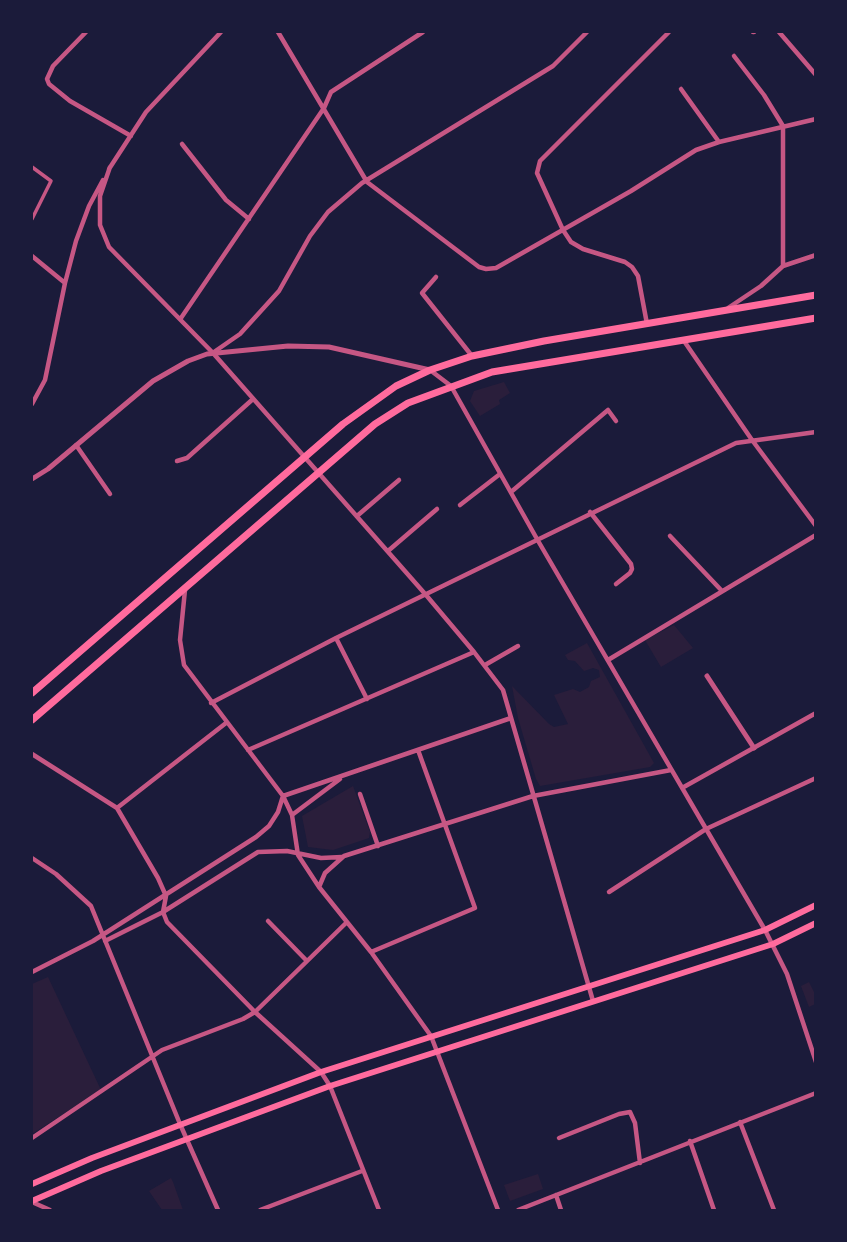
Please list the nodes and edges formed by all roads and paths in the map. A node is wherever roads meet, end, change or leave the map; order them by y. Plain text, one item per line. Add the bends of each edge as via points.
1 (86, 32) edge
2 (211, 32) edge
3 (221, 32) edge
4 (278, 32) edge
5 (423, 32) edge
6 (587, 32) edge
7 (669, 32) edge
8 (779, 32) edge
9 (216, 36) junction
10 (734, 56) dead end
11 (816, 75) edge
12 (681, 89) dead end
13 (324, 108) junction
14 (816, 120) edge
15 (783, 126) junction
16 (131, 136) junction
17 (719, 142) junction
18 (181, 144) dead end
19 (32, 167) edge
20 (110, 167) junction
21 (367, 181) junction
22 (32, 219) edge
23 (249, 219) junction
24 (563, 230) junction
25 (816, 255) edge
26 (32, 257) edge
27 (783, 266) junction
28 (436, 277) dead end
29 (65, 283) junction
30 (816, 295) edge
31 (723, 311) junction
32 (181, 318) junction
33 (816, 318) edge
34 (647, 324) junction
35 (683, 339) junction
36 (213, 353) junction
37 (472, 356) junction
38 (430, 370) junction
39 (451, 386) junction
40 (253, 399) junction
41 (32, 404) edge
42 (616, 421) dead end
43 (816, 432) edge
44 (752, 440) junction
45 (76, 445) junction
46 (305, 457) junction
47 (177, 461) dead end
48 (320, 474) junction
49 (500, 474) junction
50 (32, 479) edge
51 (399, 480) dead end
52 (511, 492) junction
53 (110, 494) dead end
54 (460, 505) dead end
55 (437, 509) dead end
56 (590, 512) junction
57 (357, 516) junction
58 (816, 526) edge
59 (816, 535) edge
60 (670, 536) dead end
61 (537, 539) junction
62 (388, 551) junction
63 (615, 584) dead end
64 (186, 585) junction
65 (722, 591) junction
66 (426, 594) junction
67 (336, 638) junction
68 (518, 646) dead end
69 (474, 652) junction
70 (608, 660) junction
71 (485, 665) junction
72 (707, 676) dead end
73 (32, 694) edge
74 (368, 699) junction
75 (211, 703) junction
76 (816, 713) edge
77 (511, 718) junction
78 (32, 720) edge
79 (226, 723) junction
80 (754, 748) junction
81 (248, 750) junction
82 (418, 750) junction
83 (32, 754) edge
84 (671, 770) junction
85 (346, 774) junction
86 (816, 778) edge
87 (682, 788) junction
88 (360, 794) dead end
89 (283, 796) junction
90 (533, 796) junction
91 (117, 808) junction
92 (292, 815) junction
93 (444, 824) junction
94 (706, 829) junction
95 (377, 846) junction
96 (298, 855) junction
97 (344, 856) junction
98 (32, 858) edge
99 (319, 887) junction
100 (608, 892) dead end
101 (166, 896) junction
102 (816, 905) edge
103 (163, 912) junction
104 (268, 921) dead end
105 (346, 922) junction
106 (816, 923) edge
107 (765, 930) junction
108 (102, 933) junction
109 (106, 941) junction
110 (772, 944) junction
111 (371, 952) junction
112 (306, 961) junction
113 (32, 972) edge
114 (588, 986) junction
115 (593, 1002) junction
116 (254, 1012) junction
117 (431, 1036) junction
118 (437, 1051) junction
119 (153, 1057) junction
120 (816, 1062) edge
121 (321, 1072) junction
122 (330, 1086) junction
123 (816, 1093) edge
124 (740, 1122) junction
125 (180, 1125) junction
126 (32, 1138) edge
127 (559, 1138) dead end
128 (187, 1139) junction
129 (690, 1141) junction
130 (640, 1163) junction
131 (362, 1171) junction
132 (32, 1184) edge
133 (556, 1195) junction
134 (32, 1202) edge
135 (50, 1210) edge
136 (218, 1210) edge
137 (260, 1210) edge
138 (379, 1210) edge
139 (498, 1210) edge
140 (518, 1210) edge
141 (561, 1210) edge
142 (715, 1210) edge
143 (775, 1210) edge

1 - 16 street via 53,66 47,79 70,100
2 - 9 street
3 - 9 street
4 - 13 street
5 - 13 street via 335,88
6 - 21 street via 553,66
7 - 24 street via 540,161 537,173
8 - 11 street
9 - 16 street
10 - 15 street
12 - 17 street
13 - 21 street
13 - 23 street
14 - 15 street
15 - 17 street
15 - 27 street
16 - 20 street
17 - 24 street via 696,150
18 - 23 street via 226,200
19 - 22 street via 51,181
20 - 29 street via 89,206
20 - 32 street via 100,196 100,225 109,247
21 - 24 street via 486,269 496,268
21 - 36 street via 328,212 279,291 253,322
23 - 32 street
24 - 34 street via 583,249 632,267 638,276
25 - 27 street
26 - 29 street
27 - 31 street
28 - 37 street via 422,293
29 - 41 street via 45,380
30 - 31 main road
31 - 34 main road
32 - 36 street
33 - 35 main road
34 - 37 main road
35 - 39 main road via 492,372
35 - 44 street
36 - 38 street via 329,347
36 - 40 street
36 - 45 street via 188,361 153,382
37 - 38 main road
38 - 39 street
38 - 46 main road via 366,406
39 - 48 main road via 408,403 375,424
39 - 49 street
40 - 46 street
40 - 47 street via 187,458
42 - 52 street via 608,410
43 - 44 street
44 - 56 street via 736,443
44 - 58 street
45 - 50 street
45 - 53 street
46 - 48 street
46 - 73 main road
48 - 57 street
48 - 64 main road
49 - 52 street
49 - 54 street
51 - 57 street
52 - 61 street
55 - 62 street
56 - 61 street
56 - 63 street via 631,564 630,573
57 - 62 street
59 - 65 street
60 - 65 street
61 - 66 street
61 - 70 street
62 - 66 street
64 - 75 street via 182,659
64 - 78 main road
65 - 70 street
66 - 67 street
66 - 69 street
67 - 74 street
67 - 75 street
68 - 71 street
69 - 71 street
69 - 74 street
70 - 84 street
71 - 77 street via 503,690
72 - 80 street
74 - 81 street
75 - 79 street
76 - 80 street
77 - 82 street
77 - 90 street
79 - 81 street
79 - 91 street
80 - 87 street
81 - 89 street
82 - 85 street
82 - 93 street
83 - 91 street
84 - 87 street
84 - 90 street
85 - 89 street
85 - 92 street
86 - 94 street
87 - 94 street
88 - 95 street
89 - 92 street
89 - 101 street via 274,819 256,837
90 - 93 street
90 - 114 street
91 - 101 street via 150,860
92 - 96 street
93 - 95 street
93 - 111 street via 475,908
94 - 100 street
94 - 107 street
95 - 97 street
96 - 97 street
96 - 99 street
96 - 103 street via 258,852
97 - 99 street via 325,873
98 - 108 street via 91,906
99 - 105 street
101 - 103 street
101 - 108 street
102 - 107 main road
103 - 109 street
103 - 116 street via 167,922
104 - 112 street
105 - 111 street
105 - 112 street
106 - 110 main road
107 - 110 street
107 - 114 main road
108 - 109 street
108 - 113 street
109 - 119 street
110 - 115 main road
110 - 120 street via 787,974
111 - 117 street
112 - 116 street
114 - 115 street
114 - 117 main road
115 - 118 main road
116 - 119 street
116 - 121 street
117 - 118 street
117 - 121 main road
118 - 122 main road
118 - 139 street
119 - 125 street
119 - 126 street
121 - 122 street
121 - 125 main road
122 - 128 main road
122 - 131 street
123 - 124 street
124 - 129 street
124 - 143 street
125 - 128 street
125 - 132 main road
127 - 130 street via 630,1112
128 - 134 main road
128 - 136 street
129 - 130 street
129 - 142 street
130 - 133 street
131 - 137 street
131 - 138 street
133 - 140 street
133 - 141 street
134 - 135 street

